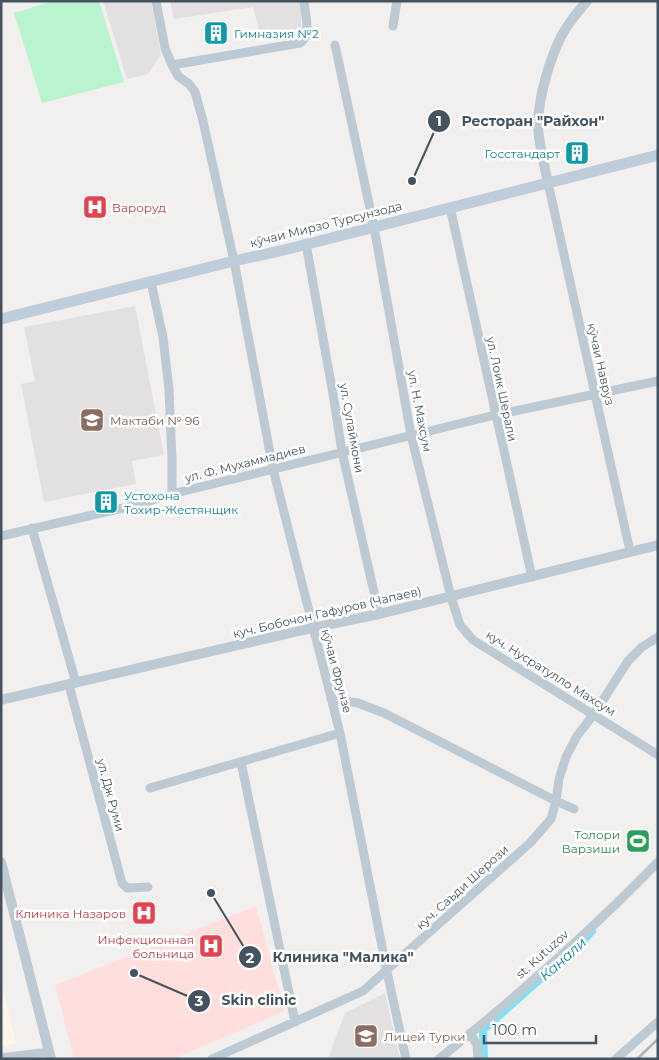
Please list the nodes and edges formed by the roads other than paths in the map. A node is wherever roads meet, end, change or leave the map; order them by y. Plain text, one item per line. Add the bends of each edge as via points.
1 (156, 1) edge
2 (304, 1) edge
3 (397, 1) edge
4 (587, 1) edge
5 (393, 26) dead end
6 (334, 45) dead end
7 (172, 65) junction
8 (657, 157) edge
9 (548, 183) junction
10 (450, 207) junction
11 (374, 227) junction
12 (306, 244) junction
13 (234, 261) junction
14 (151, 282) junction
15 (1, 319) edge
16 (658, 381) edge
17 (596, 395) junction
18 (495, 415) junction
19 (411, 435) junction
20 (342, 452) junction
21 (273, 469) junction
22 (172, 494) junction
23 (32, 528) junction
24 (1, 536) edge
25 (658, 545) edge
26 (630, 551) junction
27 (532, 576) junction
28 (450, 597) junction
29 (379, 614) junction
30 (312, 628) junction
31 (658, 637) edge
32 (73, 684) junction
33 (331, 699) junction
34 (1, 700) edge
35 (594, 714) junction
36 (340, 733) junction
37 (658, 755) edge
38 (241, 762) junction
39 (150, 788) dead end
40 (556, 801) junction
41 (574, 809) dead end
42 (1, 862) edge
43 (658, 862) edge
44 (148, 887) dead end
45 (387, 972) junction
46 (295, 1022) junction
47 (658, 1022) edge
48 (470, 1034) junction
49 (50, 1055) edge
50 (1, 1058) edge
51 (212, 1059) edge
52 (406, 1059) edge
53 (439, 1059) edge
54 (478, 1059) edge
55 (616, 1059) edge

1 - 7 street via 165,48
2 - 7 street via 307,34 300,43
3 - 5 street
4 - 9 street via 558,42 539,112 538,136
6 - 11 street, ул. Н. Махсум
7 - 13 street, кӯчаи Фрунзе via 178,76 195,92
8 - 9 main road, кӯчаи Мирзо Турсунзода
9 - 10 main road, кӯчаи Мирзо Турсунзода
9 - 17 street, кӯчаи Навруз
10 - 11 main road, кӯчаи Мирзо Турсунзода
10 - 18 street, ул. Лоик Шерали
11 - 12 main road, кӯчаи Мирзо Турсунзода
11 - 19 street, ул. Н. Махсум
12 - 13 main road, кӯчаи Мирзо Турсунзода
12 - 20 street, ул. Сулаймони
13 - 14 main road, кӯчаи Мирзо Турсунзода
13 - 21 street, кӯчаи Фрунзе
14 - 15 main road, кӯчаи Мирзо Турсунзода
14 - 22 street via 163,337 169,389
16 - 17 street, ул. Ф. Мухаммадиев
17 - 18 street, ул. Ф. Мухаммадиев
17 - 26 street, кӯчаи Навруз
18 - 19 street, ул. Ф. Мухаммадиев
18 - 27 street, ул. Лоик Шерали
19 - 20 street, ул. Ф. Мухаммадиев
19 - 28 street, ул. Н. Махсум
20 - 21 street, ул. Ф. Мухаммадиев
20 - 29 street, ул. Сулаймони
21 - 22 street, ул. Ф. Мухаммадиев
21 - 30 street, кӯчаи Фрунзе
22 - 23 street, ул. Ф. Мухаммадиев
23 - 24 street, ул. Ф. Мухаммадиев
23 - 32 street, ул. Дж Руми
25 - 26 street, куч. Бобочон Гафуров (Чапаев)
26 - 27 street, куч. Бобочон Гафуров (Чапаев)
27 - 28 street, куч. Бобочон Гафуров (Чапаев)
28 - 29 street, куч. Бобочон Гафуров (Чапаев)
28 - 35 street, куч. Нусратулло Махсум via 460,625 473,640
29 - 30 street, куч. Бобочон Гафуров (Чапаев)
30 - 32 street, куч. Бобочон Гафуров (Чапаев)
30 - 33 street, кӯчаи Фрунзе
31 - 35 street, куч. Саъди Шерози via 628,661
32 - 34 street, куч. Бобочон Гафуров (Чапаев)
32 - 44 street, ул. Дж Руми via 122,883 127,888
33 - 36 street, кӯчаи Фрунзе
33 - 40 street via 358,703 384,712
35 - 37 street, куч. Нусратулло Махсум
35 - 40 street, куч. Саъди Шерози via 566,757 558,779
36 - 38 street
36 - 45 street, кӯчаи Фрунзе
38 - 39 street
38 - 46 street
40 - 41 street
40 - 45 street, куч. Саъди Шерози via 551,819 530,843
42 - 49 street
43 - 48 street, st. Kutuzov
45 - 46 street, куч. Саъди Шерози via 363,992
45 - 52 street, кӯчаи Фрунзе
46 - 51 street, куч. Саъди Шерози
47 - 55 street
48 - 53 street, st. Kutuzov
48 - 54 street via 477,1045
49 - 50 street

